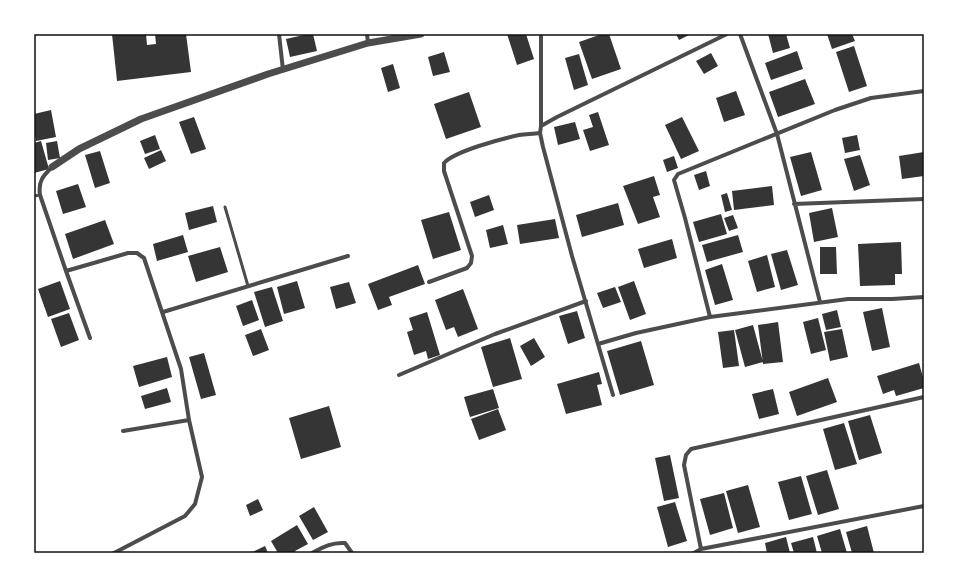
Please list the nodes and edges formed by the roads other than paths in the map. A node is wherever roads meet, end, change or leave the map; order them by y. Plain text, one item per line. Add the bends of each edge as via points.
1 (279, 34) edge
2 (367, 34) edge
3 (420, 34) edge
4 (541, 34) edge
5 (727, 34) edge
6 (740, 34) edge
7 (368, 43) junction
8 (283, 70) junction
9 (924, 91) edge
10 (541, 126) junction
11 (540, 134) junction
12 (777, 134) junction
13 (52, 167) joint
14 (40, 195) junction
15 (34, 196) edge
16 (924, 199) edge
17 (794, 204) junction
18 (225, 207) dead end
19 (348, 256) dead end
20 (66, 271) junction
21 (429, 282) dead end
22 (248, 286) junction
23 (924, 298) edge
24 (586, 301) junction
25 (820, 302) junction
26 (163, 312) junction
27 (710, 318) junction
28 (90, 338) dead end
29 (598, 344) junction
30 (399, 375) dead end
31 (613, 395) dead end
32 (924, 397) edge
33 (189, 420) junction
34 (123, 431) dead end
35 (924, 506) edge
36 (701, 549) junction
37 (114, 553) edge
38 (312, 553) edge
39 (352, 553) edge
40 (694, 553) edge

1 - 8 street
2 - 7 street
3 - 7 street
4 - 10 street
5 - 10 street
6 - 12 street
7 - 8 street
8 - 13 street via 141,119 79,149
9 - 12 street via 871,98
10 - 11 street
11 - 21 street via 520,135 448,158 444,164 444,171 472,256 471,263 467,268
11 - 24 street
12 - 17 street
12 - 27 street via 678,174 674,180
13 - 14 street via 39,185
14 - 15 lane
14 - 20 street
16 - 17 street
17 - 25 street
18 - 22 lane
19 - 22 street
20 - 26 street via 128,253 137,253 144,258
20 - 28 street
22 - 26 street
23 - 25 street
24 - 29 street
24 - 30 street via 495,334
25 - 27 street
26 - 33 street via 181,369
27 - 29 street via 636,333
29 - 31 street
32 - 36 street via 691,449 686,455 684,465
33 - 34 street
33 - 37 street via 202,477 195,504 185,516
35 - 36 street
36 - 40 street
38 - 39 street via 336,542 345,543

